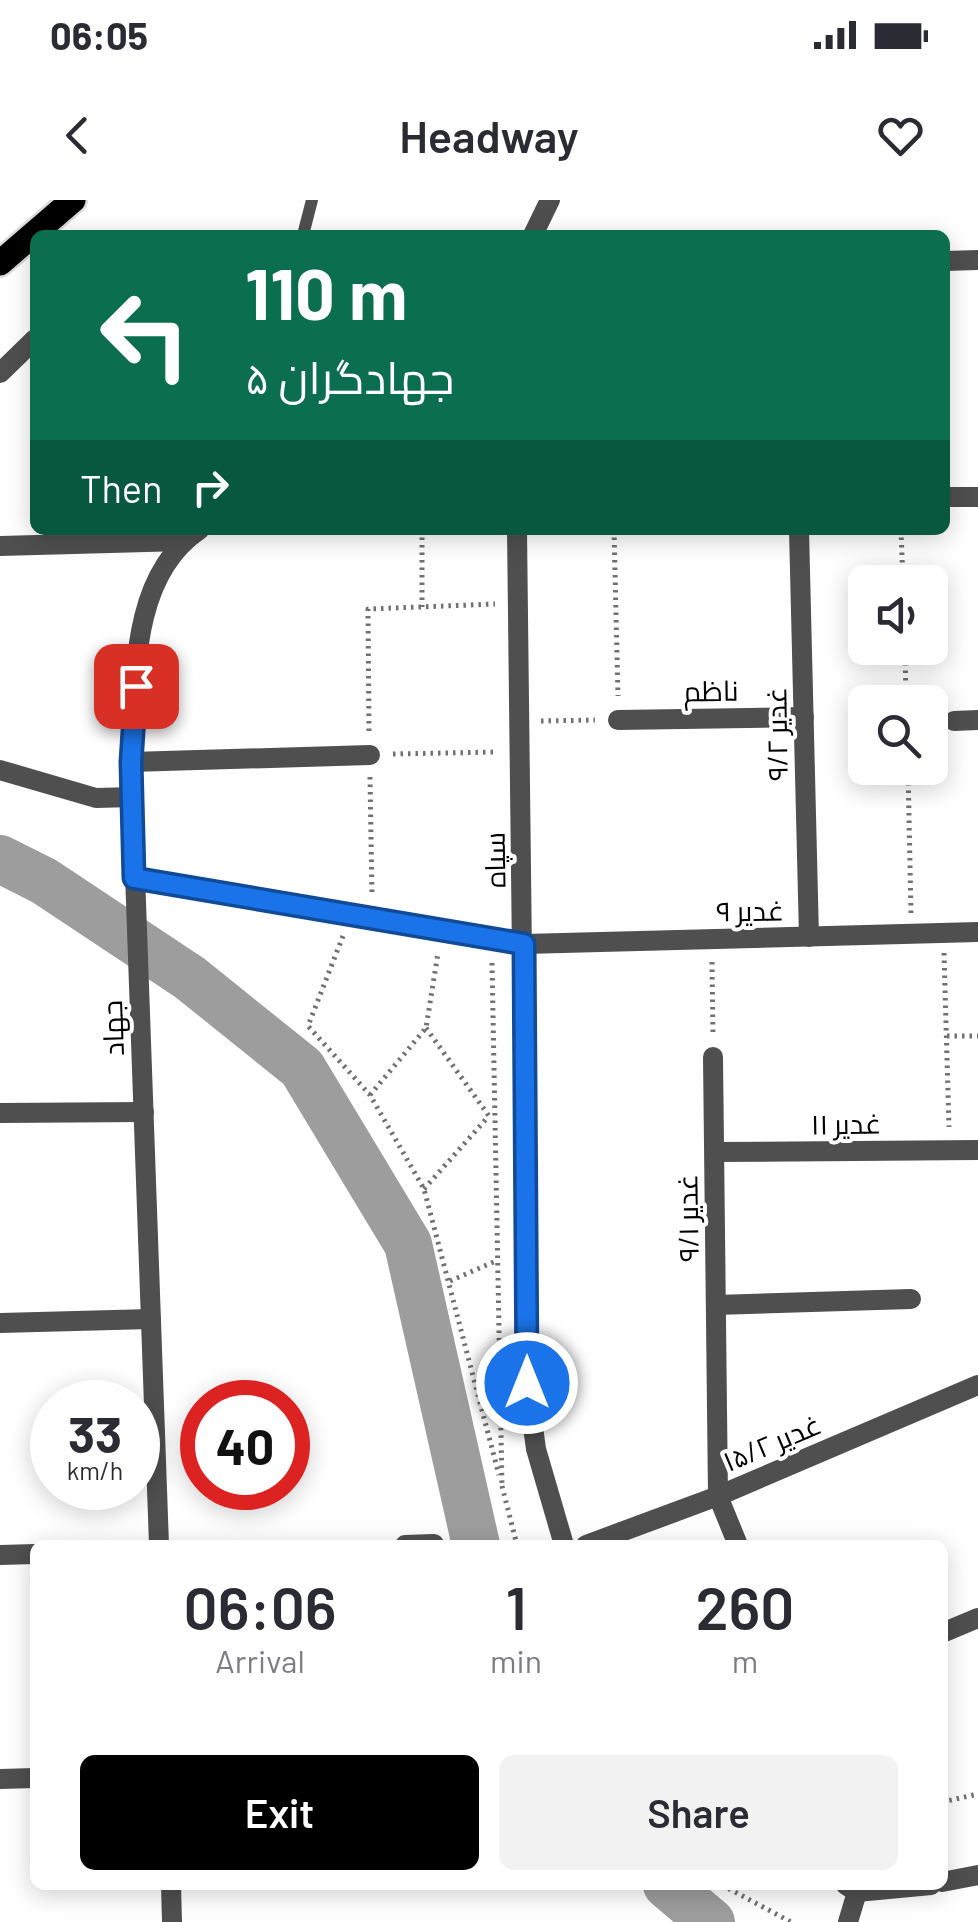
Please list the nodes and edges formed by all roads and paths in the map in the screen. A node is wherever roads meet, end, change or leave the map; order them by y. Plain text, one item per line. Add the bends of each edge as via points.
1 (73, 200) edge
2 (312, 200) edge
3 (550, 200) edge
4 (38, 230) edge
5 (304, 230) edge
6 (536, 230) edge
7 (30, 237) edge
8 (978, 260) edge
9 (950, 261) edge
10 (0, 263) edge
11 (30, 344) edge
12 (0, 373) edge
13 (951, 497) dead end
14 (978, 497) edge
15 (191, 535) edge
16 (422, 535) edge
17 (516, 535) edge
18 (614, 535) edge
19 (799, 535) edge
20 (902, 535) edge
21 (0, 546) edge
22 (903, 565) edge
23 (518, 604) junction
24 (422, 607) junction
25 (804, 717) junction
26 (618, 720) junction
27 (978, 720) edge
28 (518, 721) junction
29 (954, 721) dead end
30 (520, 752) junction
31 (370, 755) junction
32 (131, 762) junction
33 (0, 770) edge
34 (908, 785) edge
35 (133, 798) junction
36 (134, 878) junction
37 (362, 917) junction
38 (442, 930) junction
39 (978, 932) edge
40 (944, 933) junction
41 (912, 934) junction
42 (809, 937) junction
43 (712, 939) junction
44 (524, 944) junction
45 (492, 956) dead end
46 (426, 1028) junction
47 (947, 1036) junction
48 (978, 1036) edge
49 (713, 1058) joint
50 (370, 1095) junction
51 (495, 1110) junction
52 (144, 1112) junction
53 (0, 1113) edge
54 (488, 1116) junction
55 (950, 1150) junction
56 (978, 1150) edge
57 (714, 1152) junction
58 (424, 1189) junction
59 (498, 1260) junction
60 (450, 1280) junction
61 (911, 1300) dead end
62 (716, 1305) junction
63 (151, 1319) junction
64 (0, 1323) edge
65 (978, 1385) edge
66 (502, 1487) junction
67 (718, 1496) junction
68 (159, 1540) edge
69 (516, 1540) edge
70 (563, 1540) edge
71 (599, 1540) edge
72 (736, 1540) edge
73 (30, 1554) edge
74 (0, 1555) edge
75 (978, 1618) edge
76 (948, 1630) edge
77 (30, 1778) edge
78 (0, 1779) edge
79 (978, 1794) edge
80 (948, 1801) edge
81 (978, 1875) edge
82 (948, 1881) edge
83 (170, 1890) edge
84 (731, 1890) edge
85 (852, 1890) edge
86 (172, 1922) edge
87 (791, 1922) edge
88 (848, 1922) edge

1 - 4 main road
2 - 5 lane
3 - 6 street
7 - 10 main road
8 - 9 street
11 - 12 street
13 - 14 street
15 - 21 street
15 - 32 street, جهاد via 167,557 138,648
16 - 24 path
17 - 23 street, سپاه
18 - 26 path
19 - 25 street, غدیر ۹/۲
20 - 22 path
23 - 24 path
23 - 28 street, سپاه
24 - 31 path via 368,609
25 - 26 street, ناظم
25 - 42 street, غدیر ۹/۲
26 - 28 path
27 - 29 street
28 - 30 street, سپاه
30 - 31 path
30 - 44 street, سپاه
31 - 32 street
31 - 37 path
32 - 35 street, جهاد
33 - 35 street via 96,798
34 - 41 path
35 - 36 street, جهاد
36 - 37 street, غدیر ۹
36 - 52 street, جهاد
37 - 38 street, غدیر ۹
37 - 50 path via 308,1026
38 - 44 street, غدیر ۹
38 - 46 path
39 - 40 street, غدیر ۹
40 - 41 street, غدیر ۹
40 - 47 path
41 - 42 street, غدیر ۹
42 - 43 street, غدیر ۹
43 - 44 street, غدیر ۹
43 - 49 path
44 - 70 street, سپاه via 527,1383 536,1449
45 - 51 path
46 - 50 path
46 - 54 path
47 - 48 path
47 - 55 path
49 - 57 street, غدیر ۹/۱
50 - 58 path
51 - 54 path
51 - 59 path
52 - 53 street
52 - 63 street, جهاد
54 - 58 path
55 - 56 street, غدیر ۱۱
55 - 57 street, غدیر ۱۱
57 - 62 street, غدیر ۹/۱
58 - 60 path
59 - 60 path
59 - 66 path
60 - 66 path
61 - 62 street
62 - 67 street, غدیر ۹/۱
63 - 64 street
63 - 68 street, جهاد
65 - 67 street, غدیر ۱۵/۲
66 - 69 path
67 - 71 street, غدیر ۱۵/۲
67 - 72 street
73 - 74 street
75 - 76 street
77 - 78 street
79 - 80 path
81 - 82 street
83 - 86 street
84 - 87 path
85 - 88 street

